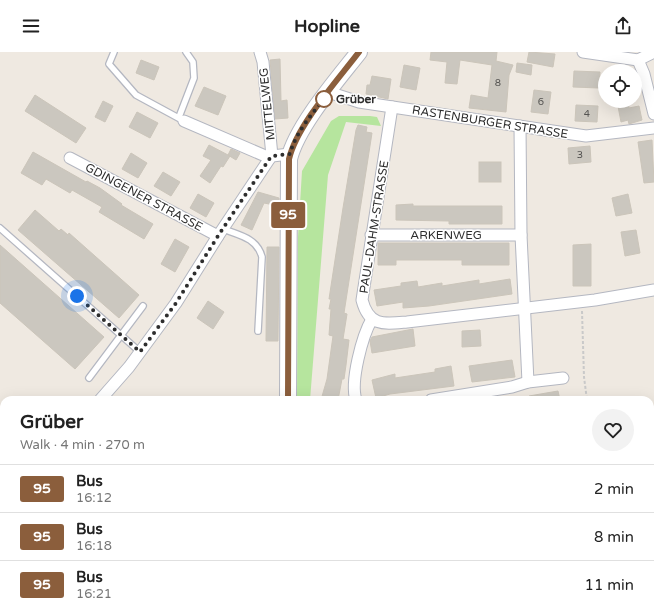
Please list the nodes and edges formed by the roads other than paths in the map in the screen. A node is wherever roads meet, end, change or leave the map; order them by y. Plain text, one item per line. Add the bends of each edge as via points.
1 (114, 52) edge
2 (186, 52) edge
3 (260, 52) edge
4 (359, 52) edge
5 (583, 52) edge
6 (654, 52) edge
7 (638, 60) junction
8 (328, 92) junction
9 (392, 107) junction
10 (654, 114) edge
11 (181, 119) junction
12 (520, 126) junction
13 (654, 128) edge
14 (290, 154) junction
15 (271, 157) junction
16 (70, 158) dead end
17 (0, 228) edge
18 (220, 232) junction
19 (521, 234) junction
20 (371, 235) junction
21 (654, 290) edge
22 (143, 306) dead end
23 (524, 308) junction
24 (372, 320) junction
25 (258, 331) dead end
26 (121, 335) junction
27 (140, 352) junction
28 (89, 378) dead end
29 (563, 378) dead end
30 (528, 382) junction
31 (103, 396) edge
32 (288, 396) edge
33 (354, 396) edge
34 (456, 396) edge

1 - 11 lane via 109,64 136,95
2 - 11 lane via 193,62 194,78
3 - 15 street, MITTELWEG
4 - 8 main road, MITTELWEG
5 - 7 street
6 - 7 street
7 - 10 street
8 - 9 street, RASTENBURGER STRASSE via 359,102
8 - 14 main road, MITTELWEG via 305,124
9 - 12 street, RASTENBURGER STRASSE
9 - 20 street, PAUL-DAHM-STRASSE
11 - 15 street, MITTELWEG
12 - 13 street, RASTENBURGER STRASSE via 586,136
12 - 19 street
14 - 15 street
14 - 32 main road, MITTELWEG
15 - 18 street
16 - 18 street, GDINGENER STRASSE
17 - 26 lane
18 - 25 lane via 249,238 260,250 262,257
18 - 27 street via 176,303
19 - 20 street, ARKENWEG
19 - 23 street
20 - 24 street, PAUL-DAHM-STRASSE via 362,300
21 - 23 street via 582,302
22 - 26 lane
23 - 24 street via 385,324
23 - 30 street
24 - 33 street via 366,330 360,353
26 - 27 lane
26 - 28 lane
27 - 31 street
29 - 30 street
30 - 34 street

